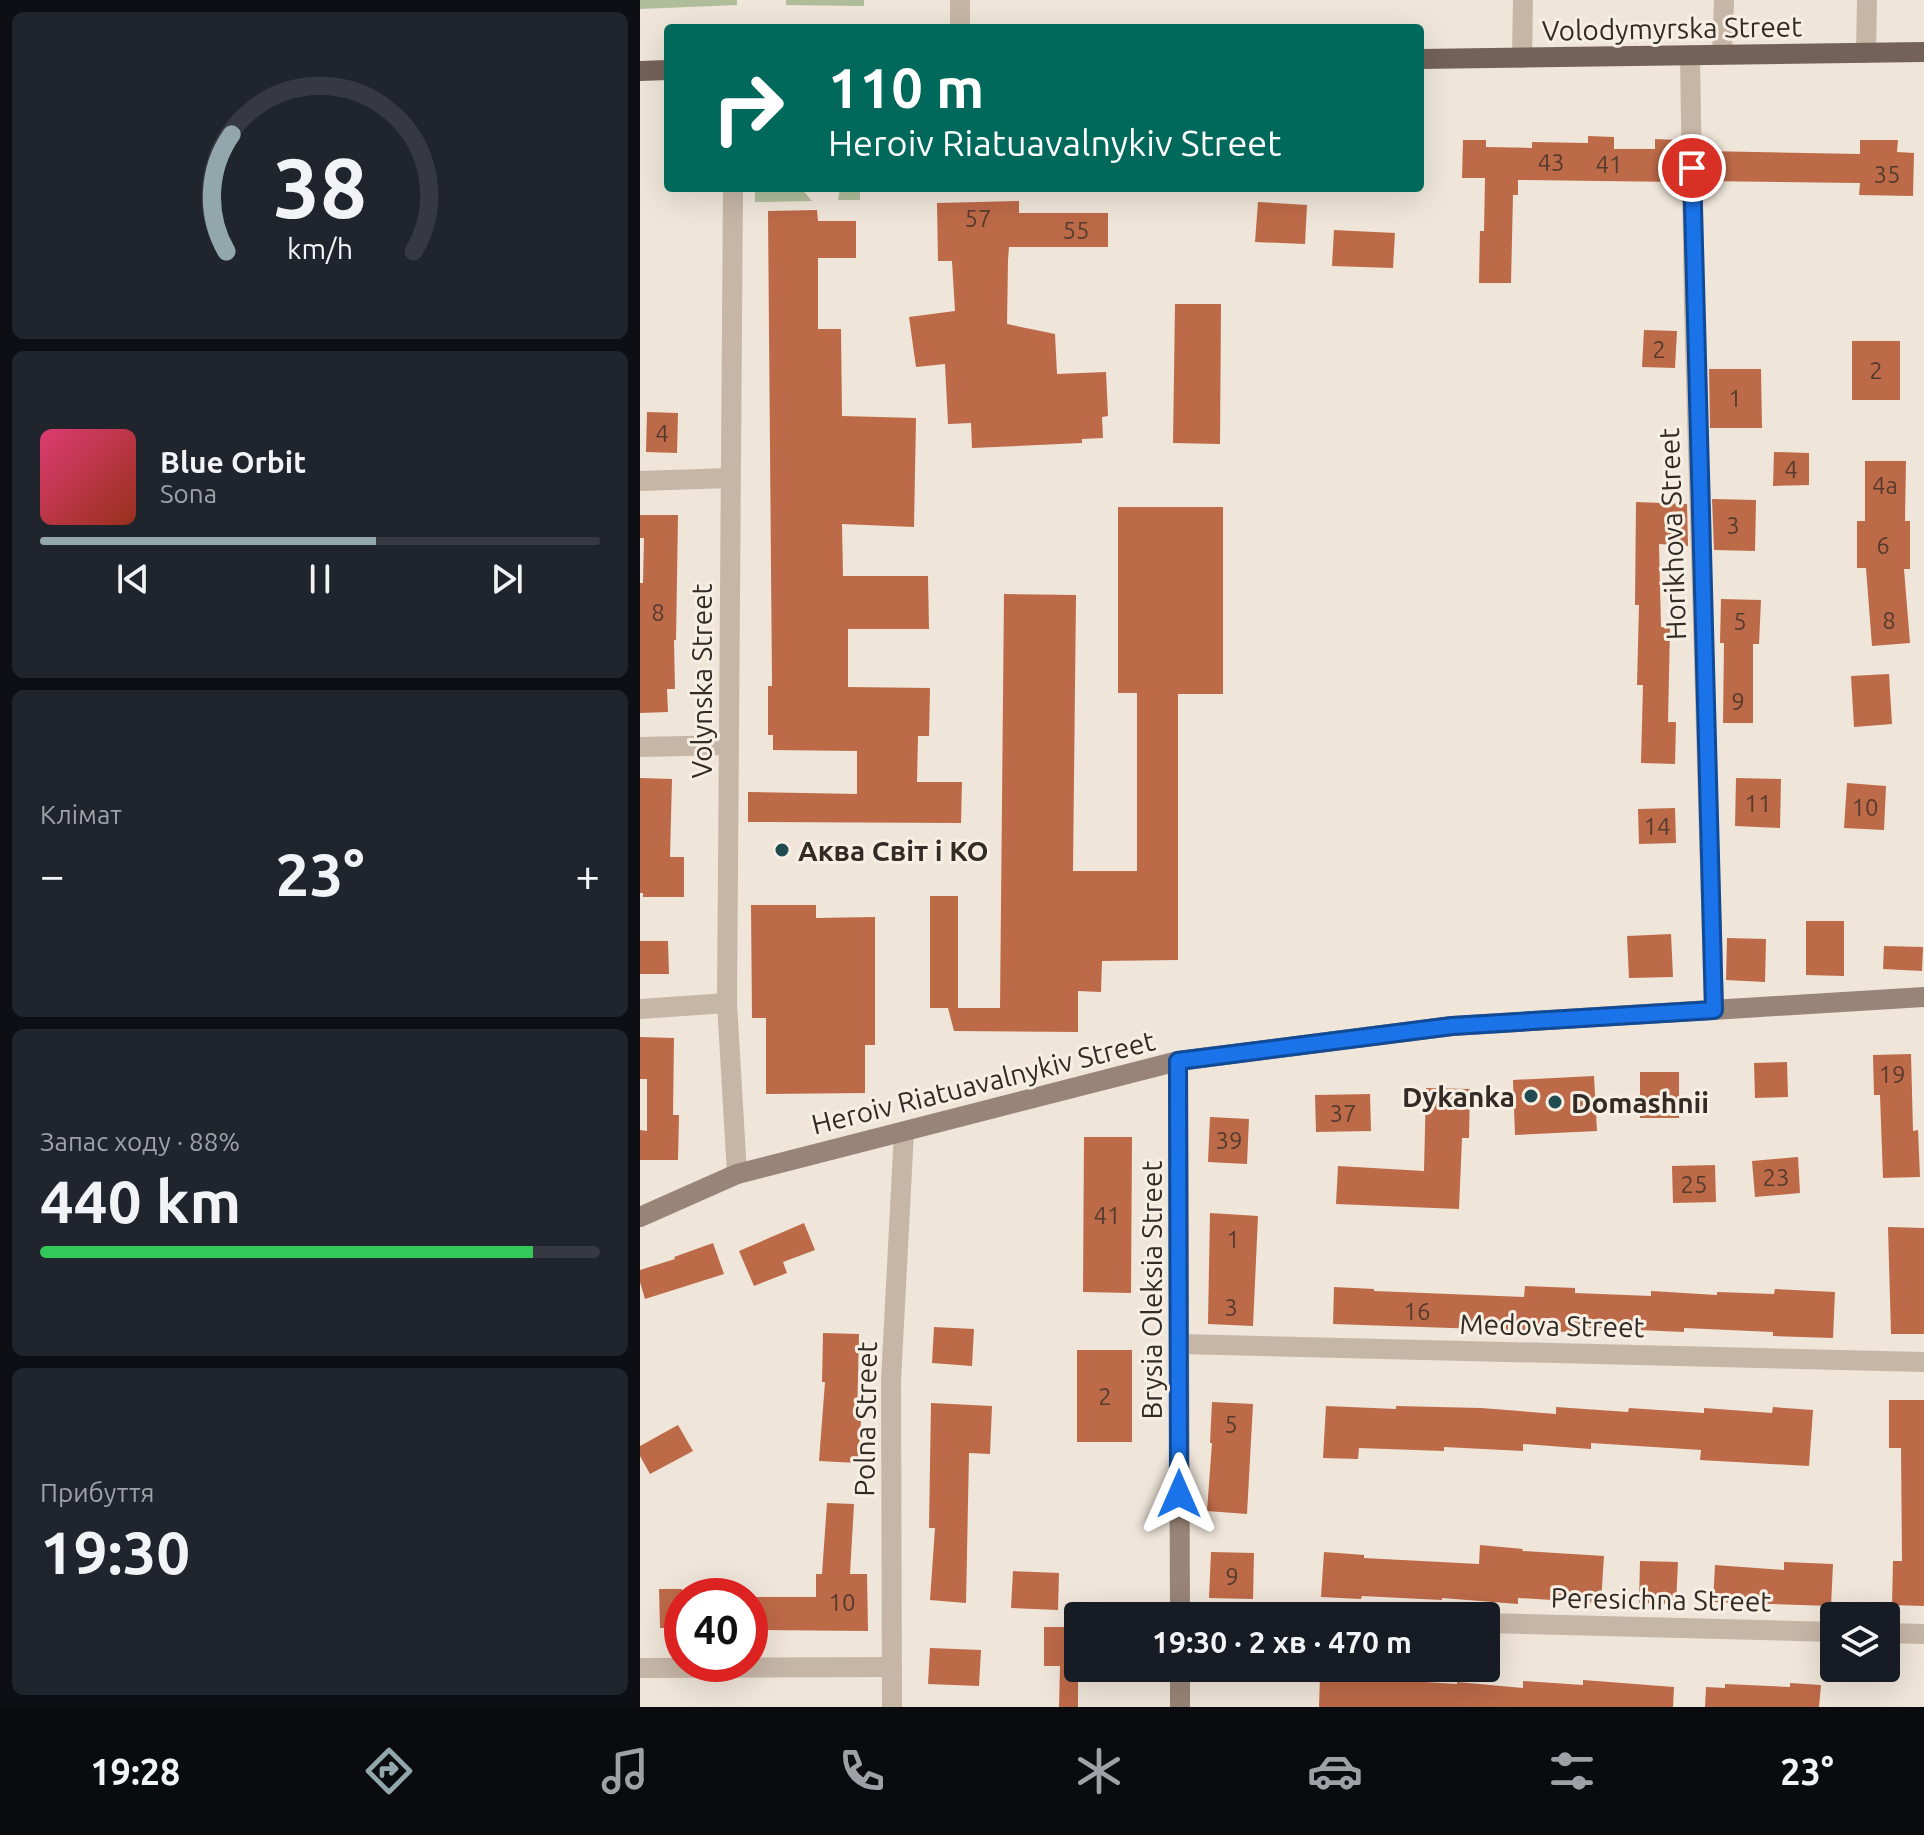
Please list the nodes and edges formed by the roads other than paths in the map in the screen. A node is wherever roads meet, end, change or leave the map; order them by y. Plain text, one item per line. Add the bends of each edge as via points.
1 (960, 0) edge
2 (1523, 0) edge
3 (1724, 0) edge
4 (1867, 0) edge
5 (960, 24) edge
6 (1924, 52) edge
7 (1866, 53) junction
8 (1722, 55) junction
9 (1690, 56) junction
10 (1522, 58) junction
11 (1424, 59) edge
12 (664, 70) edge
13 (640, 71) edge
14 (733, 192) edge
15 (730, 478) junction
16 (640, 481) edge
17 (729, 745) junction
18 (640, 747) edge
19 (1924, 997) edge
20 (727, 1003) junction
21 (640, 1009) edge
22 (1714, 1010) junction
23 (1178, 1061) junction
24 (904, 1132) junction
25 (737, 1174) junction
26 (640, 1217) edge
27 (1179, 1344) junction
28 (1924, 1362) edge
29 (1180, 1602) edge
30 (1500, 1623) edge
31 (1820, 1632) edge
32 (1900, 1633) edge
33 (1924, 1634) edge
34 (892, 1667) junction
35 (640, 1668) edge
36 (1180, 1682) edge
37 (892, 1707) edge
38 (1180, 1707) edge

1 - 5 street
2 - 10 street
3 - 8 street
4 - 7 street
6 - 7 main road, Volodymyrska Street
7 - 8 main road, Volodymyrska Street
8 - 9 main road, Volodymyrska Street
9 - 10 main road, Volodymyrska Street
9 - 22 street, Horikhova Street
10 - 11 main road, Volodymyrska Street
12 - 13 main road
14 - 15 street, Volynska Street
15 - 16 street
15 - 17 street, Volynska Street
17 - 18 street
17 - 20 street, Volynska Street
19 - 22 street, Heroiv Riatuavalnykiv Street
20 - 21 street
20 - 25 street, Volynska Street
22 - 23 street, Heroiv Riatuavalnykiv Street via 1452,1026
23 - 24 street, Heroiv Riatuavalnykiv Street
23 - 27 street, Brysia Oleksia Street
24 - 25 street, Heroiv Riatuavalnykiv Street
24 - 34 street, Polna Street via 891,1381
25 - 26 street, Heroiv Riatuavalnykiv Street
27 - 28 street, Medova Street
27 - 29 street, Brysia Oleksia Street
30 - 31 street, Peresichna Street
32 - 33 street
34 - 35 street
34 - 37 street, Polna Street
36 - 38 street

